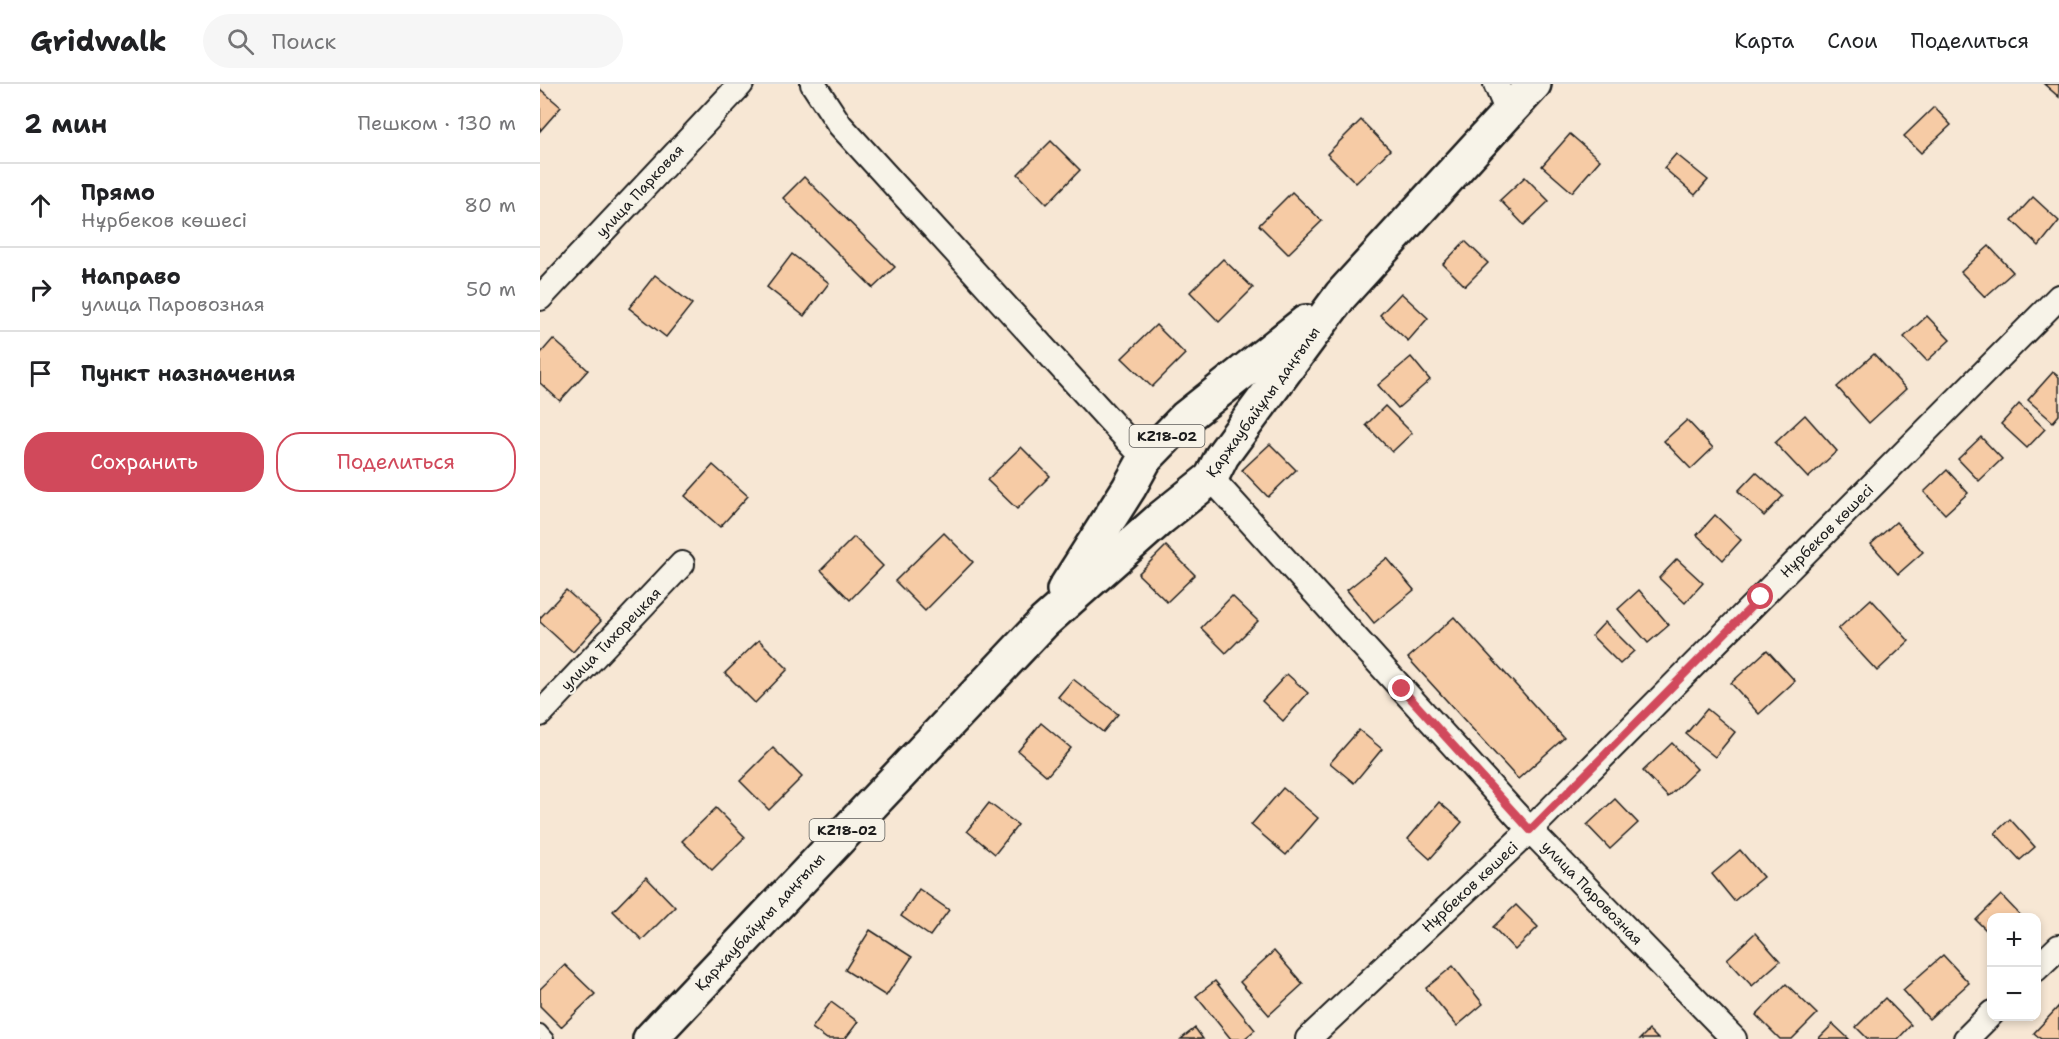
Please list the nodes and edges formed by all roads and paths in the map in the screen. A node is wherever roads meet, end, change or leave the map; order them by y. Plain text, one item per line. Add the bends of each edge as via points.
1 (741, 84) edge
2 (813, 84) edge
3 (1534, 84) edge
4 (1502, 98) edge
5 (1341, 295) junction
6 (540, 297) edge
7 (2059, 297) edge
8 (1185, 418) junction
9 (1145, 459) junction
10 (1217, 467) junction
11 (1129, 488) junction
12 (1161, 518) junction
13 (682, 564) dead end
14 (1044, 622) junction
15 (540, 714) edge
16 (1530, 830) junction
17 (2059, 947) edge
18 (2039, 967) edge
19 (1987, 1018) edge
20 (540, 1031) edge
21 (547, 1039) edge
22 (650, 1039) edge
23 (1308, 1039) edge
24 (1734, 1039) edge
25 (1966, 1039) edge

1 - 6 street, улица Парковая
2 - 9 street via 840,125
3 - 4 highway, Қаржаубайұлы даңғылы / KZ18-02
4 - 5 highway, Қаржаубайұлы даңғылы / KZ18-02
5 - 8 highway, Қаржаубайұлы даңғылы / KZ18-02
5 - 10 highway, Қаржаубайұлы даңғылы / KZ18-02
7 - 16 street, Нұрбеков көшесі
8 - 9 highway, Қаржаубайұлы даңғылы / KZ18-02
8 - 10 highway, KZ18-02 via 1209,436
9 - 11 highway, Қаржаубайұлы даңғылы / KZ18-02
10 - 12 highway, Қаржаубайұлы даңғылы / KZ18-02
10 - 16 street, улица Паровозная
11 - 12 highway via 1141,507
11 - 14 highway, Қаржаубайұлы даңғылы / KZ18-02
12 - 14 highway, Қаржаубайұлы даңғылы / KZ18-02
13 - 15 street, улица Тихорецкая
14 - 22 highway, Қаржаубайұлы даңғылы / KZ18-02
16 - 23 street, Нұрбеков көшесі
16 - 24 street, улица Паровозная
17 - 18 street
19 - 25 street
20 - 21 lane

